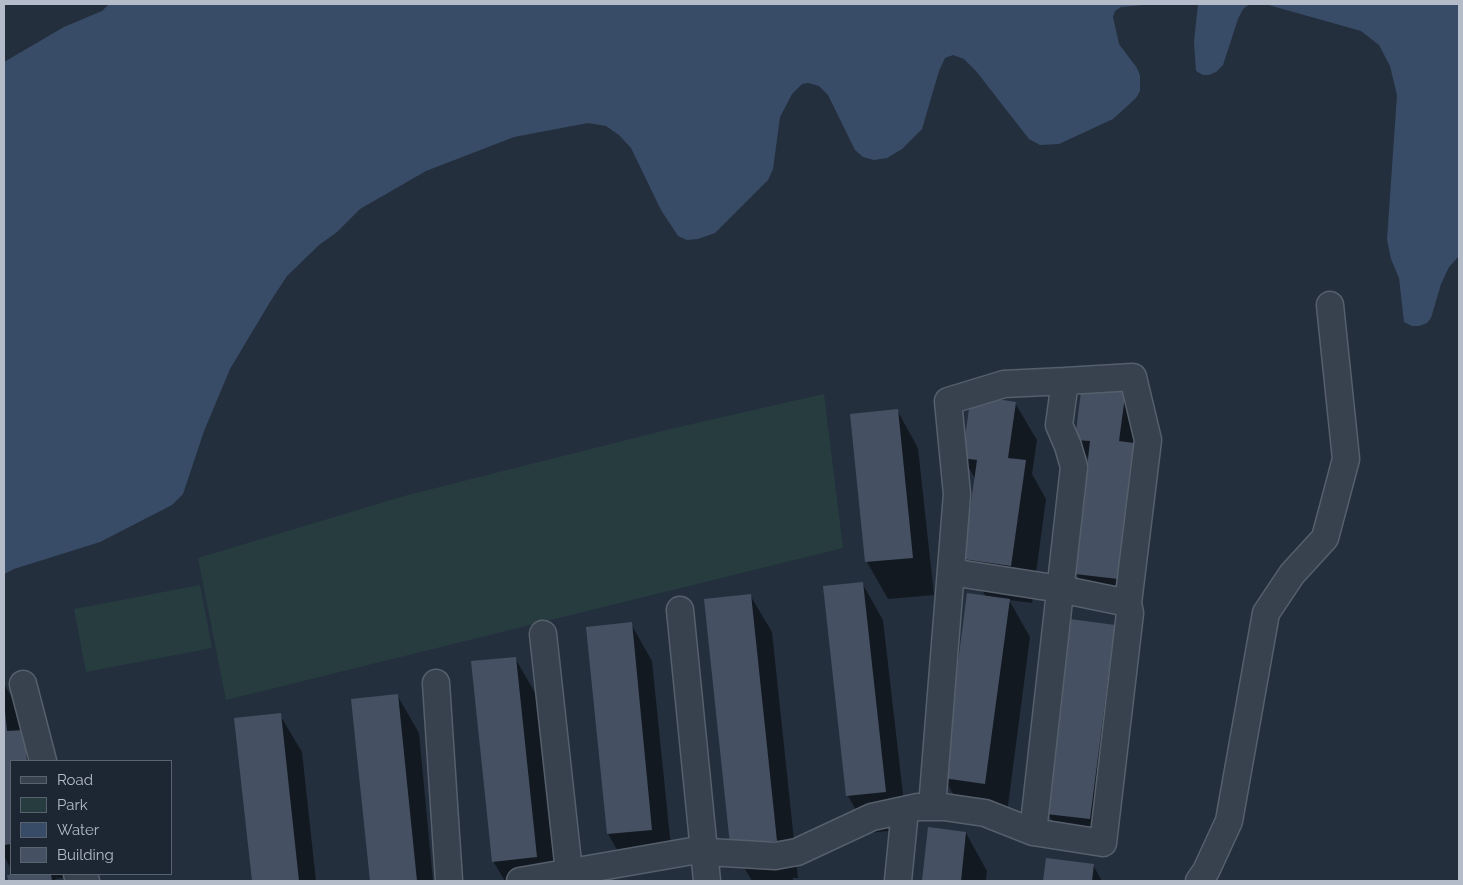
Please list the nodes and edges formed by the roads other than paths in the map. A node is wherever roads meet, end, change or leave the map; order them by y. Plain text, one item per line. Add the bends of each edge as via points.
1 (1330, 305) dead end
2 (1065, 381) junction
3 (951, 572) junction
4 (1060, 589) junction
5 (1128, 603) junction
6 (680, 610) dead end
7 (543, 634) dead end
8 (436, 683) dead end
9 (23, 684) dead end
10 (43, 760) edge
11 (932, 807) junction
12 (905, 810) junction
13 (1033, 832) junction
14 (704, 852) junction
15 (570, 877) edge
16 (449, 881) edge
17 (520, 881) edge
18 (707, 881) edge
19 (898, 881) edge
20 (1199, 881) edge

1 - 20 street via 1346,460 1325,538 1292,574 1266,613 1229,822
2 - 3 street via 1004,384 948,400 957,494
2 - 4 street via 1059,425 1074,467
2 - 5 street via 1133,377 1148,440
3 - 4 street
3 - 11 street
4 - 5 street
4 - 13 street
5 - 13 street via 1130,613 1102,843
6 - 14 street
7 - 15 street
8 - 16 street
9 - 10 street
11 - 12 street
11 - 13 street via 985,813
12 - 14 street via 872,817 797,852 775,856
12 - 19 street
14 - 15 street via 692,851
14 - 18 street
15 - 17 street

